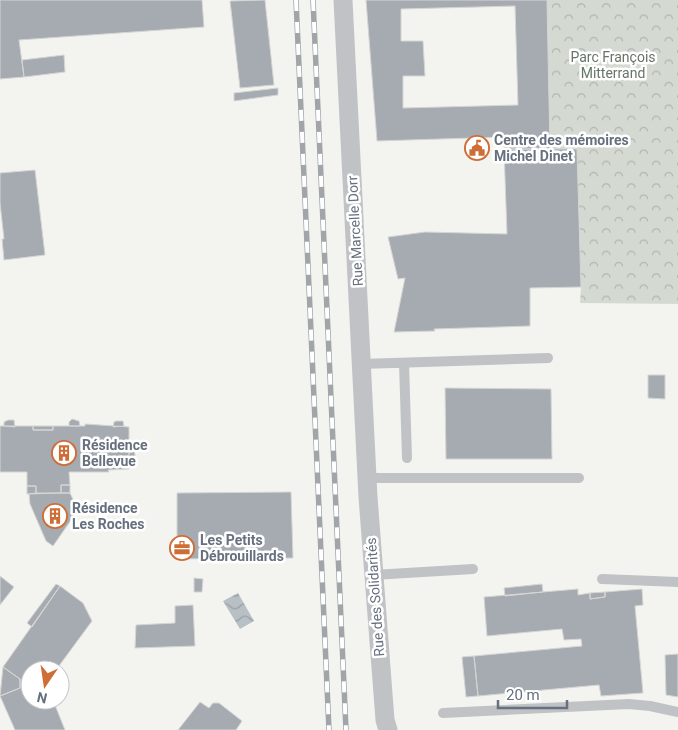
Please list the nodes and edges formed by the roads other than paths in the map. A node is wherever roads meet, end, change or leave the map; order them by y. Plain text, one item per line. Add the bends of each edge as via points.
1 (342, 0) edge
2 (548, 358) dead end
3 (404, 363) junction
4 (361, 364) junction
5 (407, 458) dead end
6 (366, 471) junction
7 (579, 478) dead end
8 (473, 568) dead end
9 (374, 575) junction
10 (602, 579) dead end
11 (678, 582) edge
12 (678, 712) edge
13 (443, 713) dead end
14 (388, 730) edge

1 - 4 street, Rue Marcelle Dorr
2 - 3 lane
3 - 4 lane
3 - 5 lane
4 - 6 street, Rue Marcelle Dorr
6 - 7 lane
6 - 9 street, Rue des Solidarités
8 - 9 lane
9 - 14 street, Rue des Solidarités
10 - 11 lane
12 - 13 lane via 628,704

